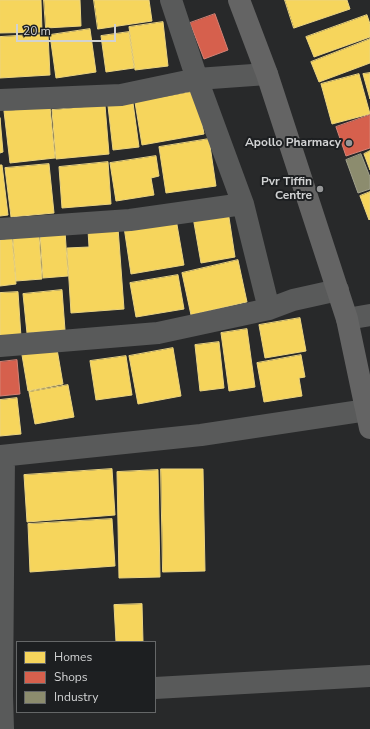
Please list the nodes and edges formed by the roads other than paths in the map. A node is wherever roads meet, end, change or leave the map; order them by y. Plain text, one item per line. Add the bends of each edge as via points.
1 (171, 0) edge
2 (238, 0) edge
3 (266, 74) junction
4 (197, 79) junction
5 (0, 100) edge
6 (242, 204) junction
7 (0, 229) edge
8 (338, 290) junction
9 (269, 309) junction
10 (370, 315) edge
11 (348, 319) junction
12 (0, 346) edge
13 (368, 419) edge
14 (2, 456) edge
15 (370, 676) edge
16 (156, 688) edge
17 (10, 695) edge
18 (3, 729) edge

1 - 4 street
2 - 3 main road
3 - 4 street
3 - 8 main road
4 - 5 street via 121,94
4 - 6 street
6 - 7 street via 130,220
6 - 9 street
8 - 9 street via 293,300
8 - 11 main road
9 - 12 street via 158,333
10 - 11 street
11 - 13 main road
13 - 14 street
14 - 17 street
15 - 16 street
17 - 18 street

